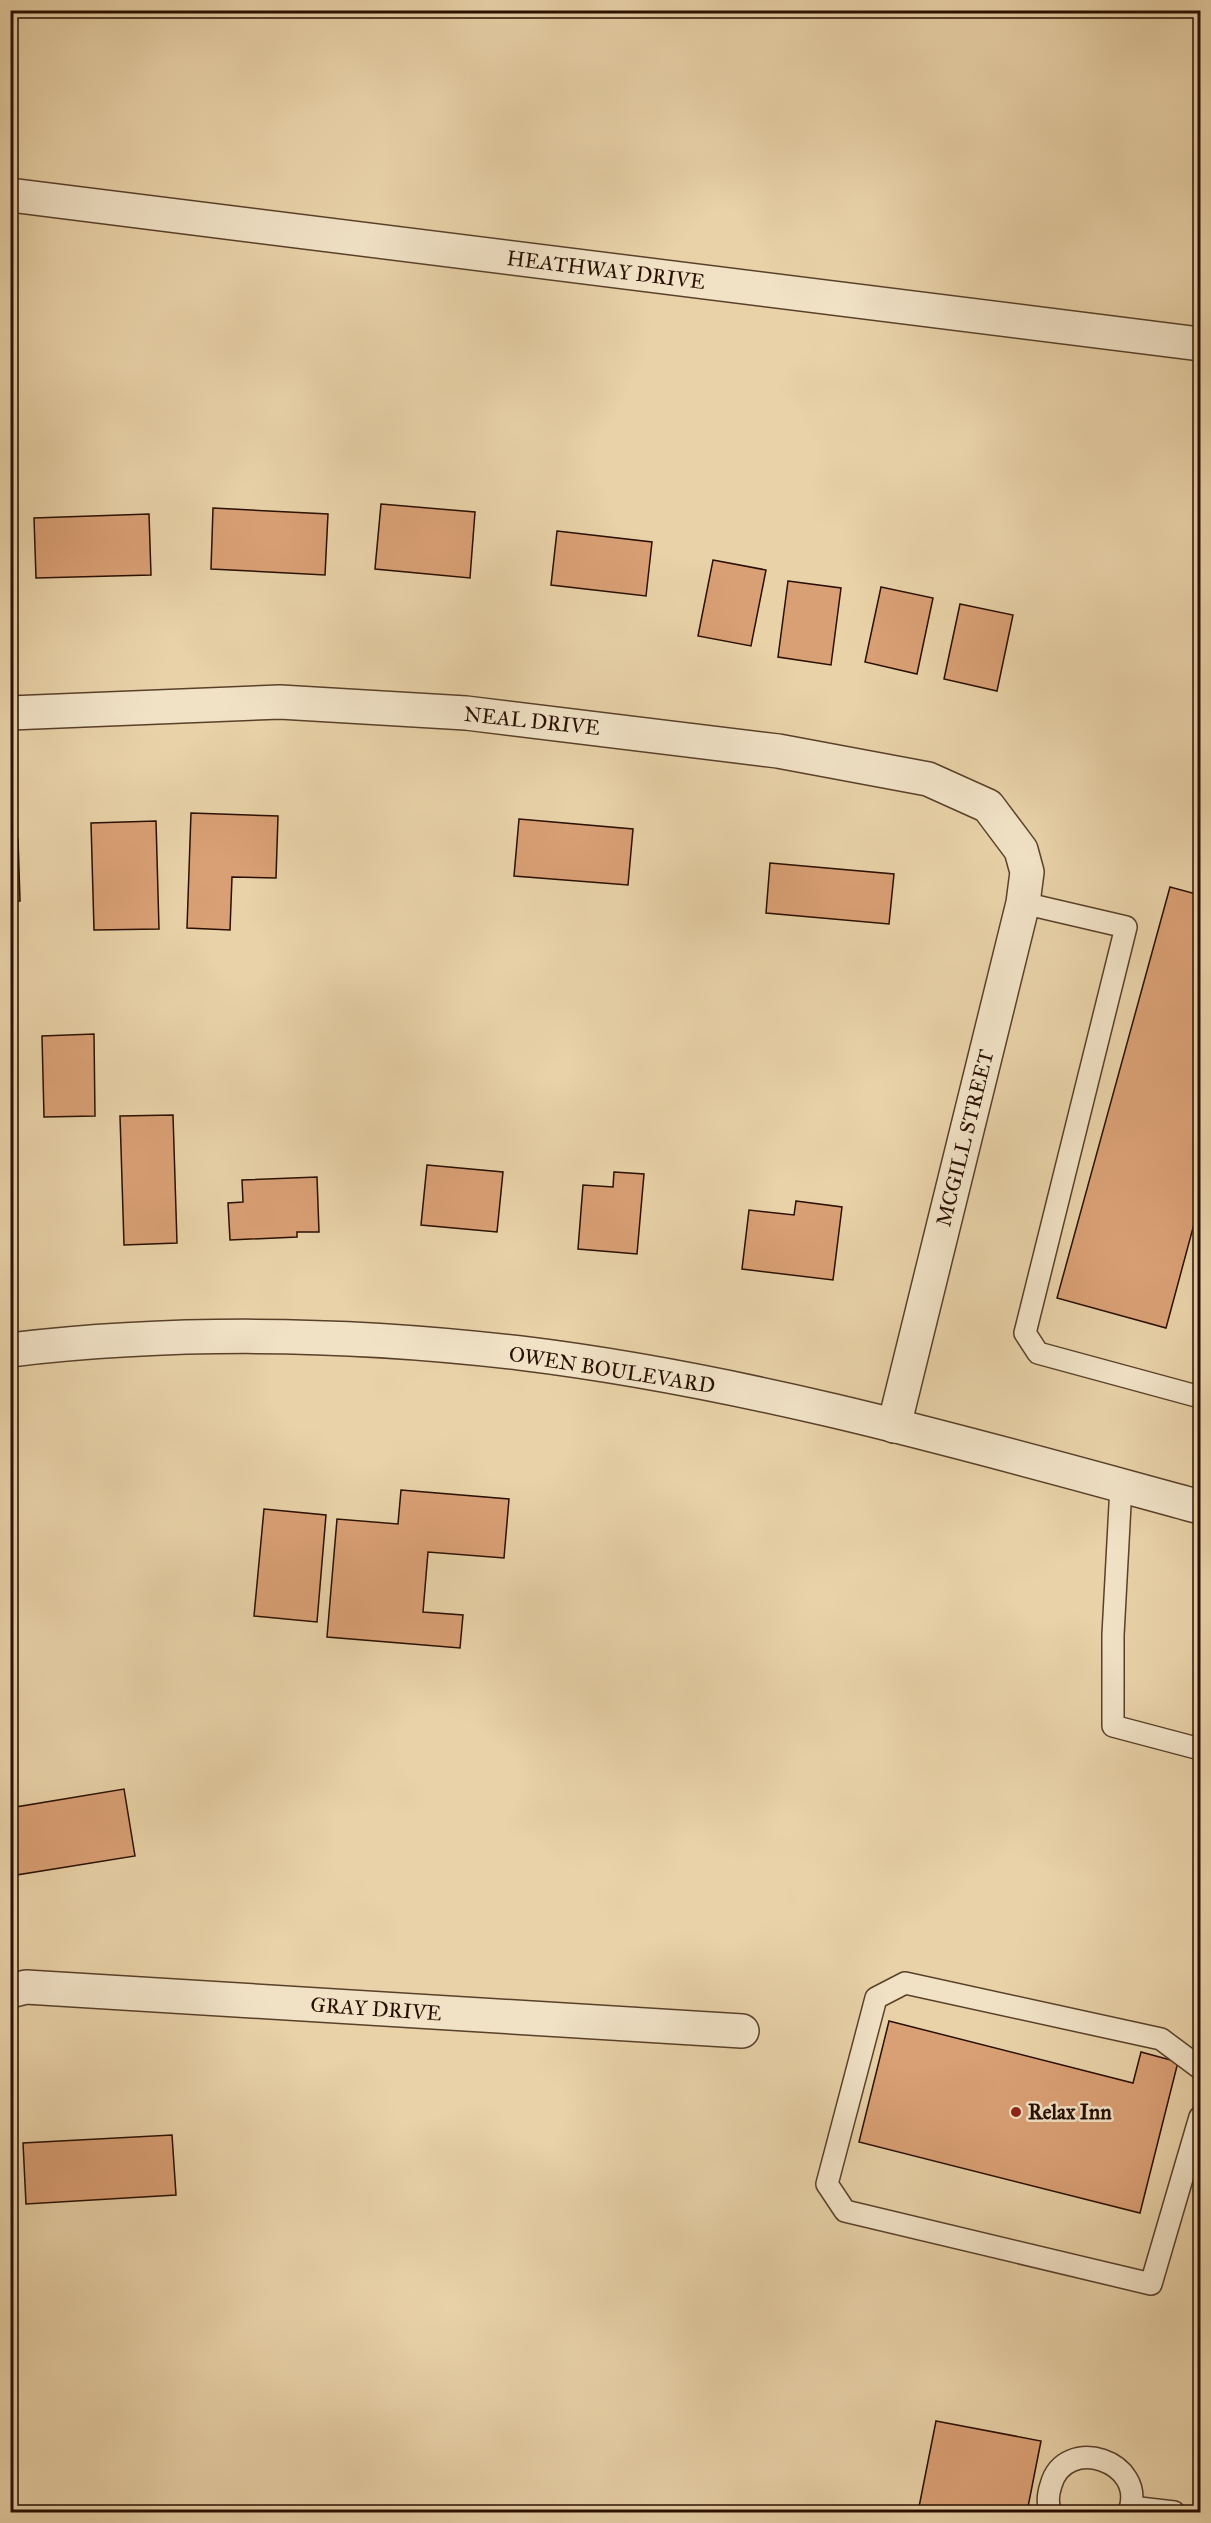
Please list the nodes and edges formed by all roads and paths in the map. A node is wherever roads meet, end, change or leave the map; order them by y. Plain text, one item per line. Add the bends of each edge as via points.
1 (10, 195) edge
2 (1200, 344) edge
3 (10, 713) edge
4 (1021, 850) joint
5 (1023, 903) junction
6 (10, 1350) edge
7 (1200, 1397) edge
8 (894, 1426) junction
9 (1121, 1486) junction
10 (1200, 1507) edge
11 (1200, 1749) edge
12 (10, 1991) edge
13 (742, 2031) dead end
14 (1200, 2068) edge
15 (1200, 2117) edge
16 (1130, 2510) edge
17 (1051, 2512) edge
18 (1174, 2512) edge

1 - 2 street, HEATHWAY DRIVE
3 - 4 street, NEAL DRIVE via 280,702 466,713 778,751 928,779 988,806
4 - 5 street, MCGILL STREET via 1027,872
5 - 7 lane via 1126,927 1025,1333 1038,1353
5 - 8 street, MCGILL STREET
6 - 8 street, OWEN BOULEVARD via 86,1341 225,1337 371,1339 596,1364 756,1394
8 - 9 street, OWEN BOULEVARD
9 - 10 street, OWEN BOULEVARD
9 - 11 lane via 1113,1635 1113,1726
12 - 13 street, GRAY DRIVE via 26,1987
14 - 15 lane via 1161,2039 905,1983 876,1998 827,2184 845,2211 1151,2284
16 - 17 lane via 1128,2481 1120,2470 1097,2457 1084,2457 1066,2465 1052,2480 1048,2493
16 - 18 lane

